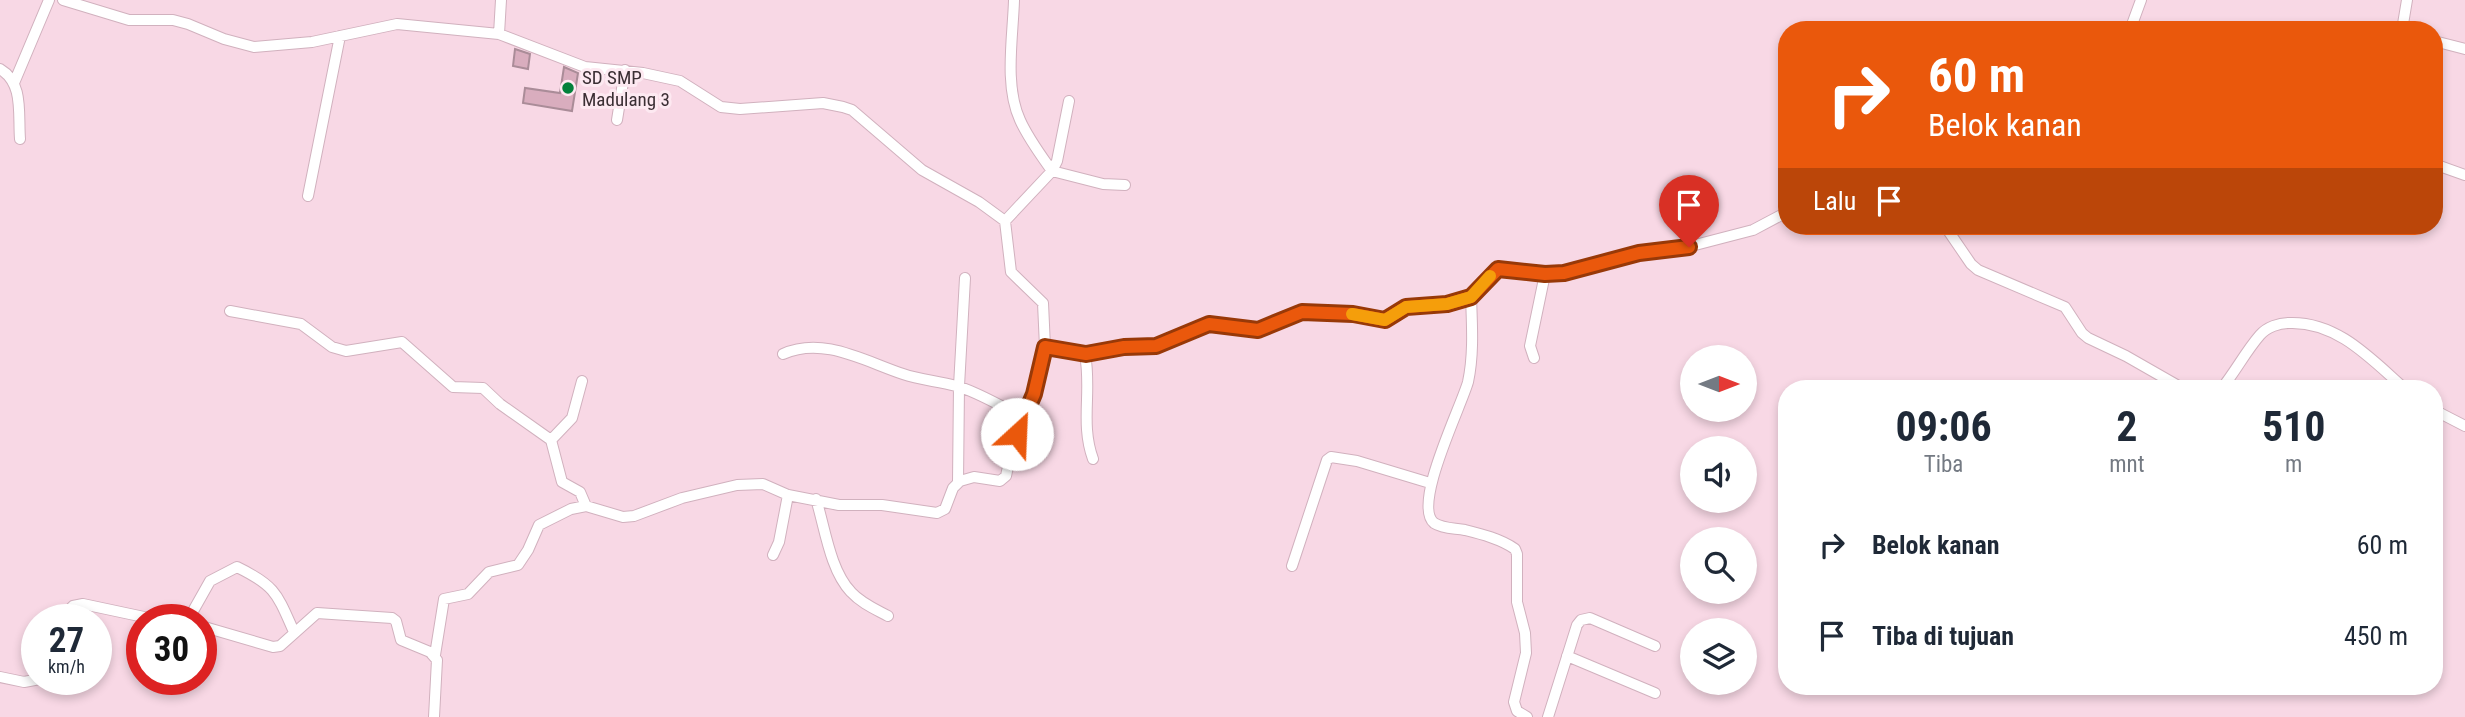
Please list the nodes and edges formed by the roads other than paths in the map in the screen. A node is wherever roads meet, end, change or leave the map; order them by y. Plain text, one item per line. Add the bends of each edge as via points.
1 (49, 0) edge
2 (63, 0) edge
3 (501, 0) edge
4 (1014, 0) edge
5 (2141, 0) edge
6 (2407, 0) edge
7 (2133, 21) edge
8 (2404, 21) edge
9 (499, 34) junction
10 (340, 36) junction
11 (2443, 43) edge
12 (2465, 49) edge
13 (0, 69) edge
14 (625, 70) junction
15 (14, 83) junction
16 (1069, 101) dead end
17 (617, 120) dead end
18 (20, 139) dead end
19 (2443, 167) edge
20 (1052, 171) junction
21 (2465, 175) edge
22 (1125, 185) dead end
23 (308, 196) dead end
24 (1778, 217) edge
25 (1005, 221) junction
26 (1951, 235) edge
27 (1545, 274) junction
28 (965, 278) dead end
29 (1471, 297) junction
30 (230, 311) dead end
31 (1045, 347) junction
32 (783, 354) dead end
33 (1086, 354) junction
34 (1534, 358) dead end
35 (2168, 380) edge
36 (2228, 380) edge
37 (2395, 380) edge
38 (582, 381) dead end
39 (959, 386) junction
40 (2443, 415) edge
41 (1025, 418) junction
42 (2465, 426) edge
43 (551, 440) junction
44 (1093, 459) dead end
45 (958, 482) junction
46 (1430, 483) junction
47 (788, 495) junction
48 (816, 499) junction
49 (586, 506) junction
50 (773, 555) dead end
51 (1292, 566) dead end
52 (197, 604) edge
53 (888, 616) dead end
54 (217, 631) edge
55 (294, 632) junction
56 (1656, 646) dead end
57 (435, 655) junction
58 (1567, 656) junction
59 (0, 677) edge
60 (21, 681) edge
61 (1655, 693) dead end
62 (434, 717) edge
63 (1527, 717) edge
64 (1548, 717) edge

1 - 15 street
2 - 10 street via 129,20 180,22 254,47
3 - 9 street
4 - 20 street via 1012,90 1019,118
5 - 7 street
6 - 8 street
9 - 10 street via 397,24
9 - 14 street via 585,67
10 - 23 street
11 - 12 street
13 - 15 street via 11,75
14 - 17 street
14 - 25 street via 680,82 721,107 823,103 852,110 922,170
15 - 18 street
16 - 20 street
19 - 21 street
20 - 22 street via 1090,182
20 - 25 street
24 - 27 street via 1753,230 1706,243
25 - 31 street via 1011,272 1043,303
26 - 35 street via 1979,270 2065,307 2088,338
27 - 29 street via 1498,269
27 - 34 street via 1530,346
28 - 39 street
29 - 33 street via 1406,307 1385,320 1302,312 1258,330 1216,323 1163,344
29 - 46 street via 1468,381
30 - 43 street via 301,324 332,347 346,351 402,342 453,387 484,388
31 - 33 street
31 - 41 street
32 - 39 street via 799,346 823,347 906,376
33 - 44 street via 1089,391 1084,425
36 - 37 street via 2260,334 2277,325 2301,322 2349,341
38 - 43 street via 572,418
39 - 41 street
39 - 45 street
40 - 42 street
41 - 45 street via 1004,480 974,477
43 - 49 street via 560,480 580,492
45 - 48 street via 945,509 937,513
46 - 51 street via 1357,461 1326,460
46 - 63 street via 1428,511 1435,523 1510,545 1517,554 1517,602 1526,653 1514,702 1517,711
47 - 48 street
47 - 49 street via 763,484 737,485 627,517
47 - 50 street
48 - 53 street via 838,572 849,590
49 - 57 street via 538,525 518,565 489,572 468,594 444,599
52 - 55 street via 210,581 237,567 262,579 278,594
54 - 55 street via 273,647
55 - 57 street via 317,613 387,617 396,621 401,640
56 - 58 street via 1590,618 1577,625
57 - 62 street
58 - 61 street
58 - 64 street
59 - 60 street

